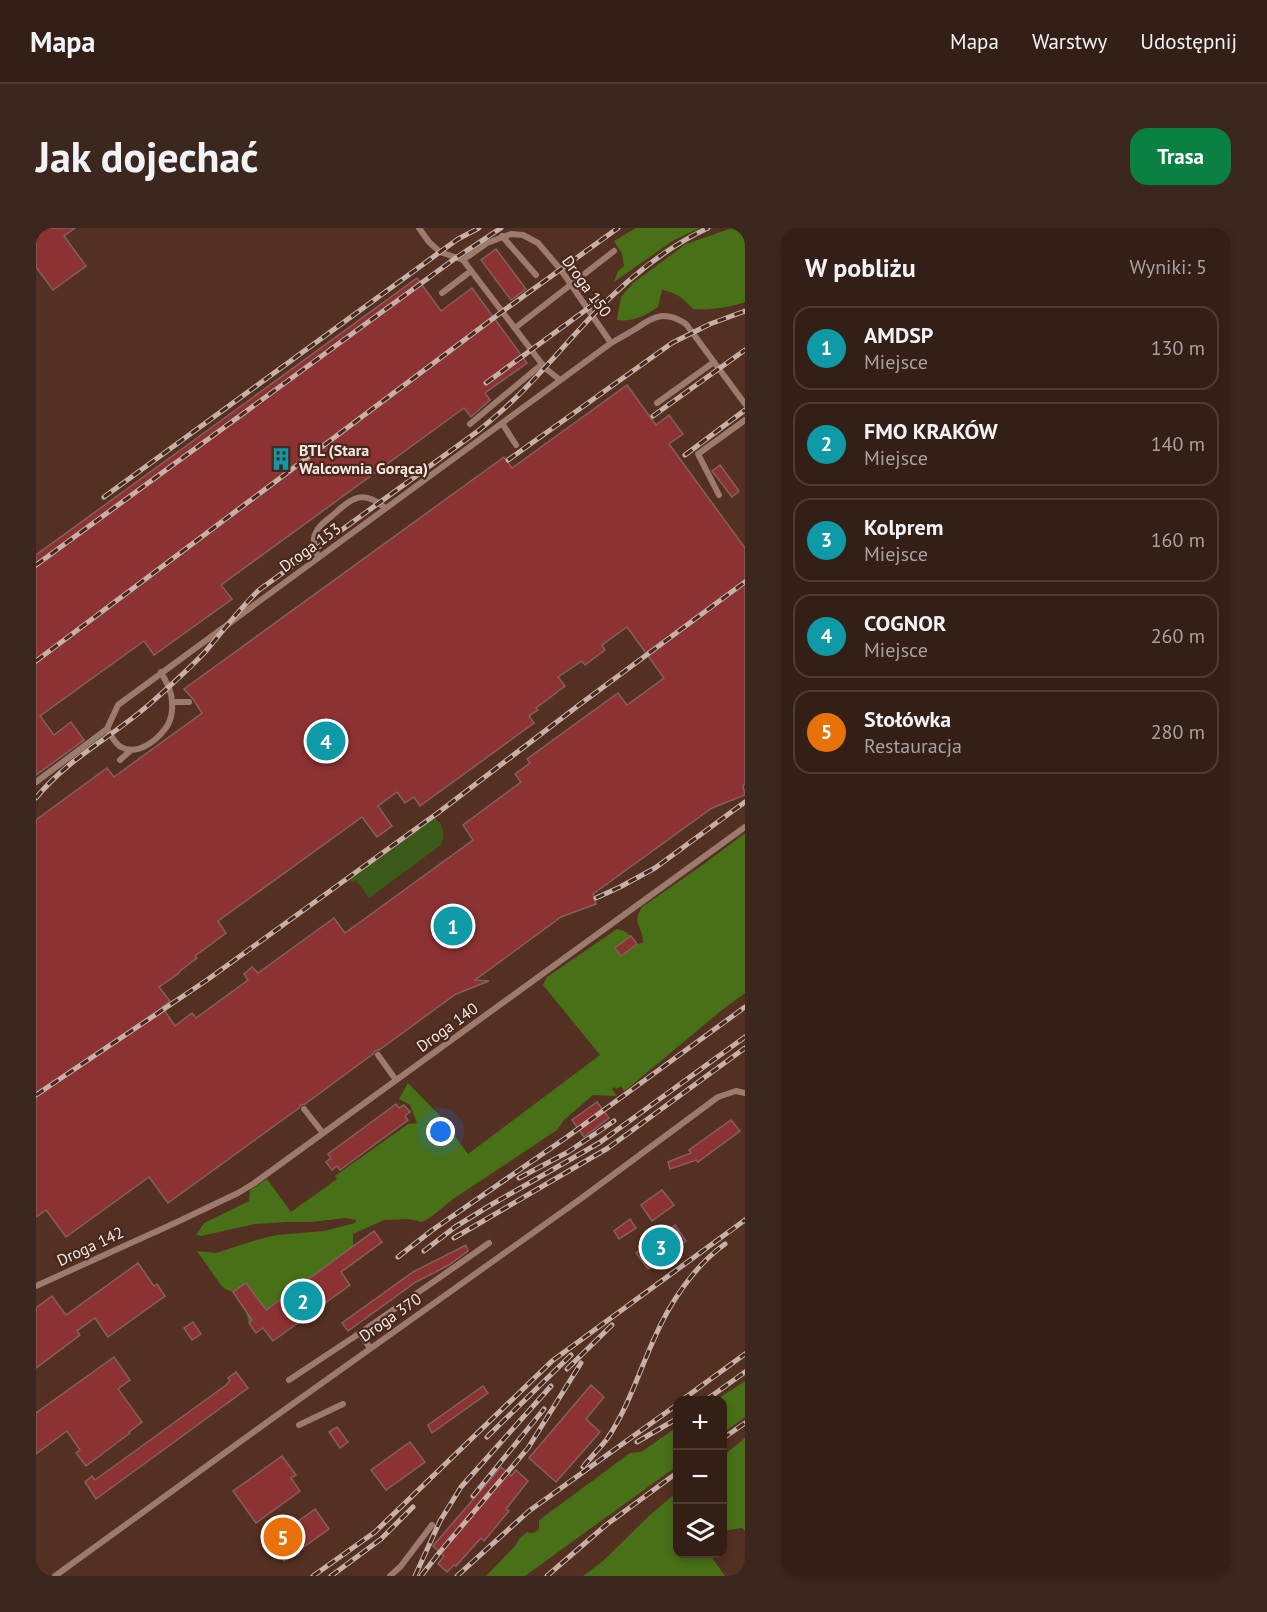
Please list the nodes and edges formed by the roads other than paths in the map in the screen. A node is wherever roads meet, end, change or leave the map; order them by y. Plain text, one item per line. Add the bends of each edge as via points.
1 (419, 228) edge
2 (502, 236) junction
3 (614, 251) dead end
4 (464, 260) junction
5 (471, 271) junction
6 (536, 275) dead end
7 (571, 285) junction
8 (442, 293) dead end
9 (516, 328) junction
10 (612, 343) junction
11 (714, 362) junction
12 (542, 364) junction
13 (560, 380) junction
14 (657, 403) dead end
15 (745, 404) edge
16 (745, 420) edge
17 (502, 423) junction
18 (470, 424) dead end
19 (516, 445) dead end
20 (719, 495) dead end
21 (385, 508) junction
22 (318, 557) junction
23 (160, 672) junction
24 (172, 702) junction
25 (189, 702) dead end
26 (107, 729) junction
27 (130, 750) junction
28 (120, 760) dead end
29 (36, 782) edge
30 (745, 827) edge
31 (378, 1055) dead end
32 (396, 1080) junction
33 (745, 1093) edge
34 (304, 1109) dead end
35 (323, 1133) junction
36 (155, 1232) joint
37 (489, 1243) dead end
38 (36, 1286) edge
39 (360, 1333) junction
40 (370, 1348) junction
41 (289, 1380) dead end
42 (343, 1404) dead end
43 (299, 1425) dead end
44 (432, 1525) dead end
45 (55, 1576) edge
46 (390, 1576) edge

1 - 4 lane via 440,252
2 - 4 lane
2 - 6 lane
2 - 7 lane, Droga 150 via 524,235 538,243
3 - 7 lane
4 - 5 lane
5 - 8 lane
5 - 9 lane
7 - 9 lane
7 - 10 lane, Droga 150
9 - 12 lane
10 - 11 lane via 648,320 664,315 676,317 686,324
10 - 13 lane, Droga 153
11 - 14 lane
11 - 15 lane
12 - 13 lane
12 - 18 lane
13 - 17 lane, Droga 153
16 - 20 lane via 698,454
17 - 19 lane
17 - 21 lane, Droga 153
21 - 22 lane, Droga 153
21 - 22 lane via 370,498 350,500 317,531 314,548
22 - 23 lane, Droga 153
23 - 24 lane
23 - 26 lane, Droga 153 via 117,705
24 - 25 lane
24 - 27 lane via 166,728 147,745
26 - 27 lane via 117,744
26 - 29 lane, Droga 153
27 - 28 lane
30 - 32 lane, Droga 140
31 - 32 lane
32 - 35 lane, Droga 140
33 - 40 lane, Droga 370 via 736,1091 718,1097
34 - 35 lane
35 - 36 lane, Droga 140 via 238,1193
36 - 38 lane, Droga 142
37 - 39 lane
39 - 40 lane
39 - 41 lane
40 - 45 lane, Droga 370
42 - 43 lane
44 - 46 lane

